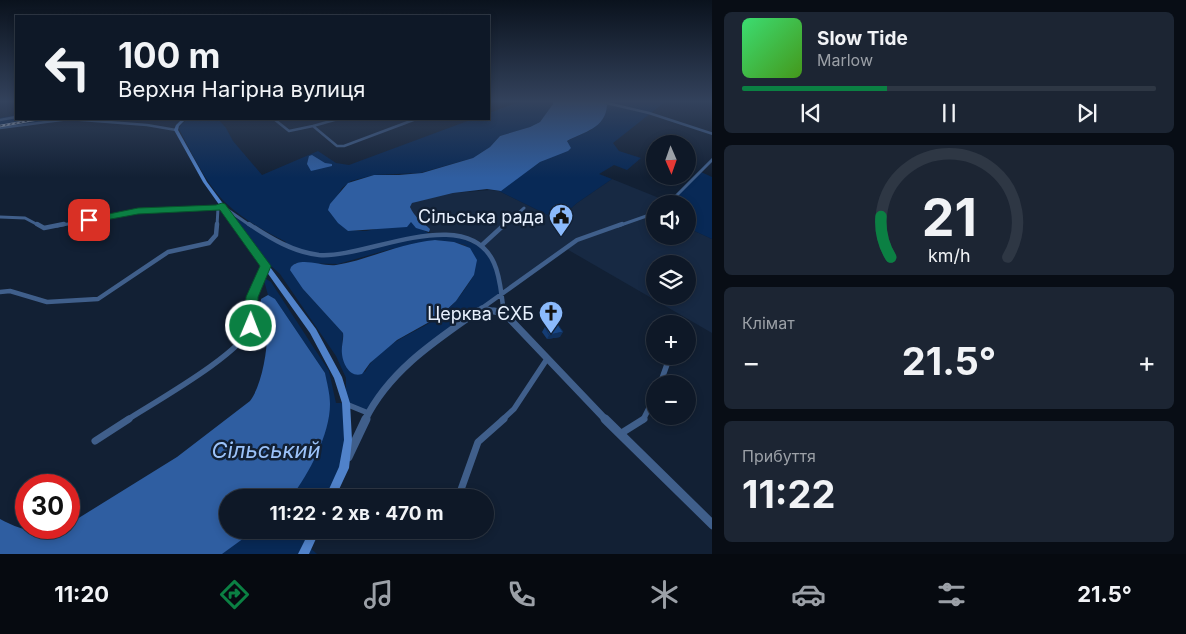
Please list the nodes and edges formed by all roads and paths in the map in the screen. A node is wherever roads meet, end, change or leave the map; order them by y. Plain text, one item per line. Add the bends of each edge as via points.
1 (158, 127) edge
2 (177, 127) edge
3 (284, 127) edge
4 (309, 127) edge
5 (314, 127) edge
6 (395, 127) edge
7 (691, 127) edge
8 (176, 130) junction
9 (712, 134) edge
10 (712, 158) edge
11 (677, 195) edge
12 (220, 207) junction
13 (524, 208) dead end
14 (646, 216) edge
15 (0, 217) edge
16 (481, 246) junction
17 (266, 266) junction
18 (0, 292) edge
19 (500, 294) junction
20 (482, 308) junction
21 (504, 313) junction
22 (547, 359) junction
23 (346, 403) junction
24 (368, 413) junction
25 (646, 414) edge
26 (620, 434) junction
27 (95, 441) dead end
28 (344, 468) junction
29 (334, 489) edge
30 (461, 489) edge
31 (712, 525) edge
32 (310, 539) edge
33 (303, 554) edge

1 - 8 street
2 - 8 main road
3 - 4 street via 289,131
5 - 6 street via 337,146
7 - 9 street
8 - 12 main road
10 - 11 street
12 - 15 street via 138,211 44,228 25,218
12 - 16 street via 285,245 315,255 334,255 446,235 469,238
12 - 17 main road
12 - 18 street via 216,235 209,243 168,252 98,299 48,302 10,291
13 - 16 street
14 - 19 street via 576,240
16 - 19 street via 493,261
17 - 23 main road via 313,331 338,377
17 - 27 street via 252,297 251,326 240,343 186,385
19 - 20 street
19 - 21 street
20 - 21 street
20 - 24 street via 404,366
21 - 22 street
22 - 26 street
22 - 30 street via 514,409 478,442
23 - 24 street
23 - 28 main road via 348,440
24 - 28 street
25 - 26 street via 643,420
26 - 31 street
28 - 29 main road
32 - 33 main road

